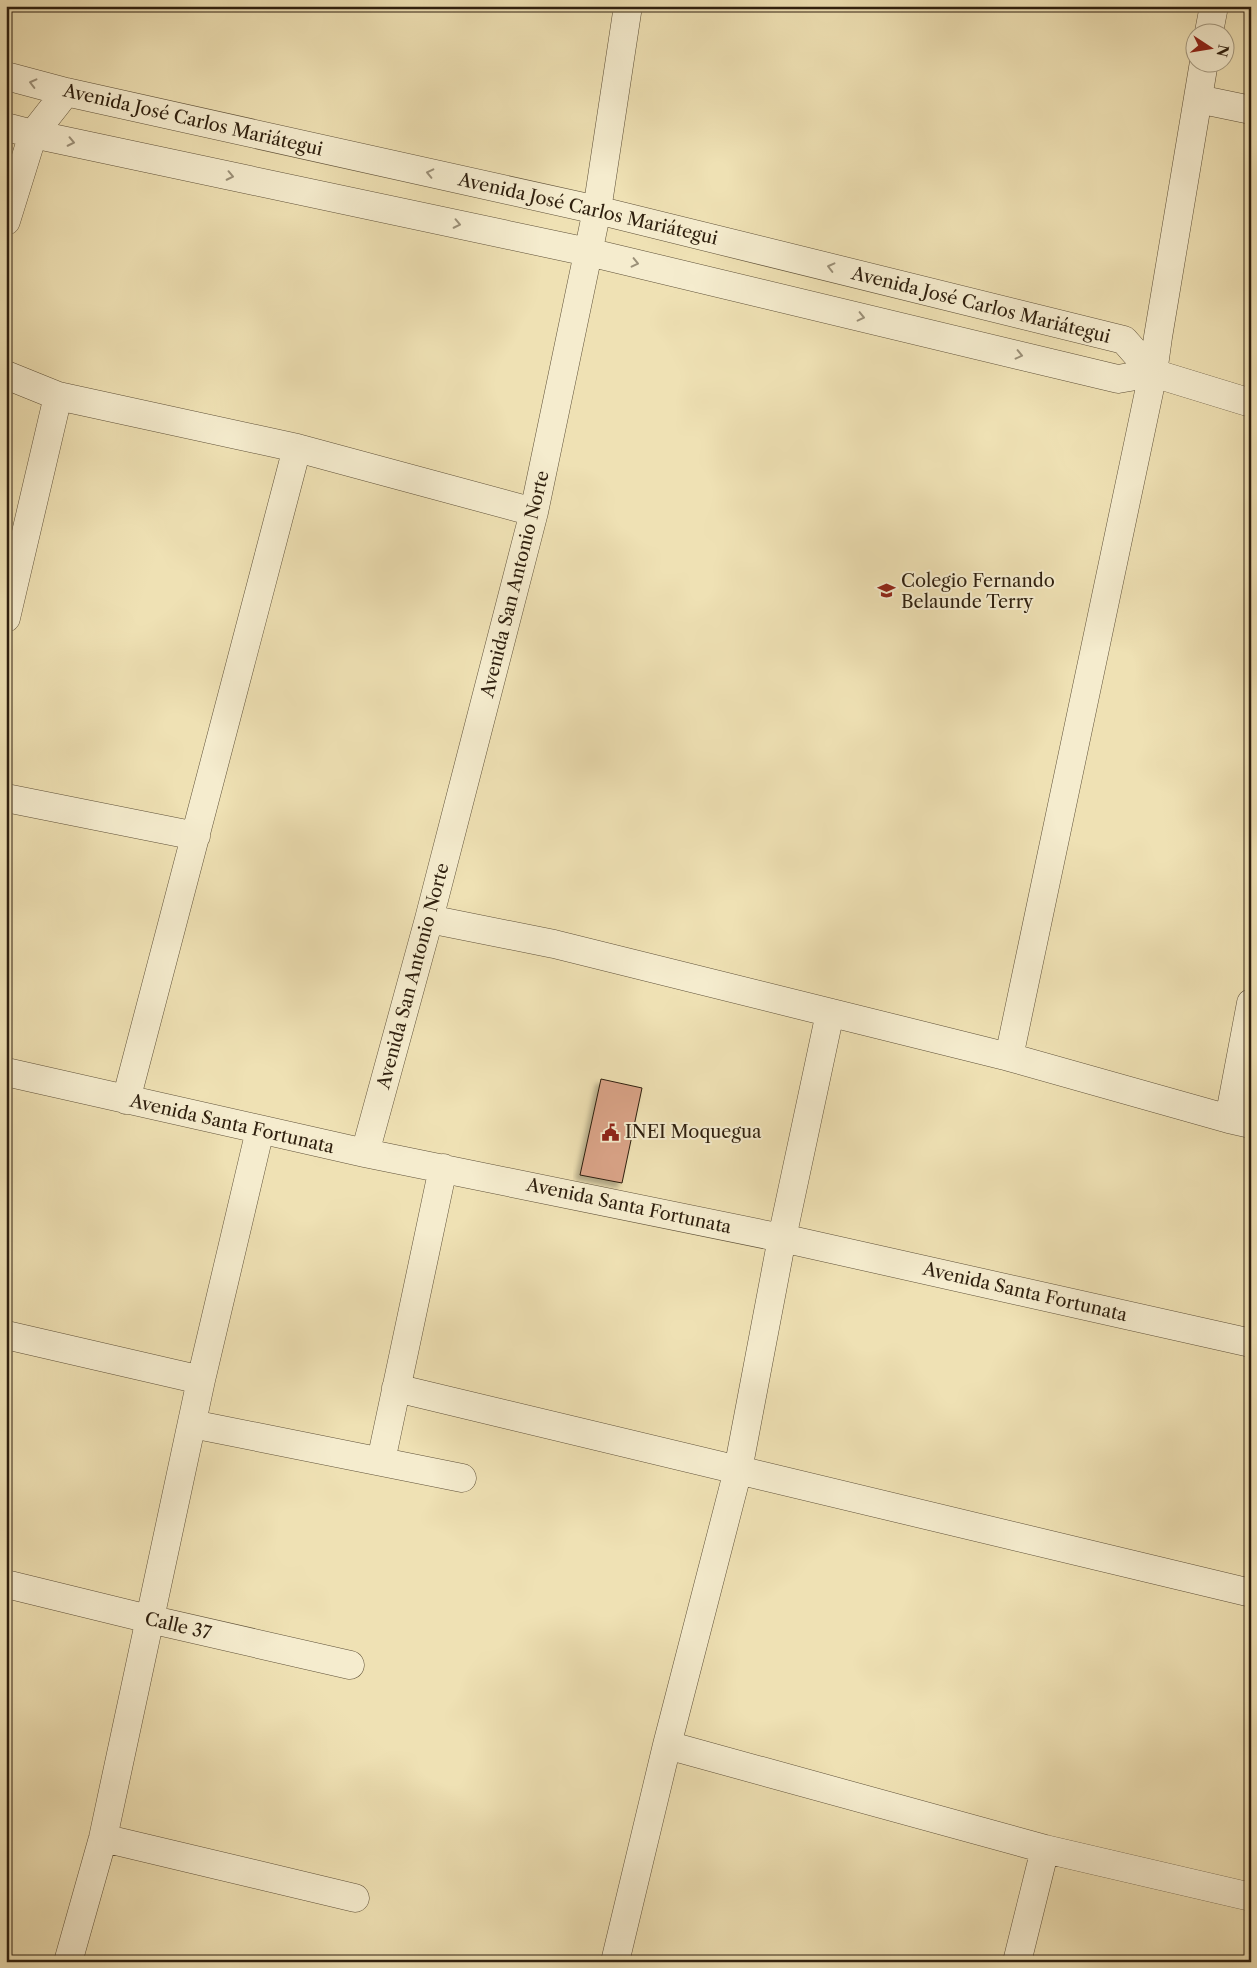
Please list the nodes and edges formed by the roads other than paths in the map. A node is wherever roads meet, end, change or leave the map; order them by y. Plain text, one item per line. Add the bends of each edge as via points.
1 (628, 6) edge
2 (1214, 6) edge
3 (1211, 22) edge
4 (1202, 72) edge
5 (6, 76) edge
6 (66, 92) junction
7 (1198, 98) junction
8 (1251, 110) edge
9 (6, 127) edge
10 (33, 134) junction
11 (597, 210) junction
12 (6, 221) edge
13 (588, 252) junction
14 (1154, 373) junction
15 (6, 376) edge
16 (58, 396) junction
17 (1251, 403) edge
18 (297, 448) junction
19 (534, 512) junction
20 (6, 618) edge
21 (6, 798) edge
22 (196, 836) junction
23 (429, 919) junction
24 (1251, 1003) edge
25 (830, 1013) junction
26 (1009, 1057) junction
27 (6, 1072) edge
28 (126, 1100) junction
29 (1240, 1121) edge
30 (260, 1130) junction
31 (365, 1153) junction
32 (442, 1168) junction
33 (782, 1238) junction
34 (6, 1335) edge
35 (1251, 1343) edge
36 (201, 1380) junction
37 (396, 1388) junction
38 (192, 1424) junction
39 (381, 1461) junction
40 (738, 1470) junction
41 (462, 1478) dead end
42 (6, 1584) edge
43 (1251, 1593) edge
44 (149, 1619) junction
45 (350, 1665) dead end
46 (667, 1745) junction
47 (103, 1838) junction
48 (1045, 1849) junction
49 (1251, 1897) edge
50 (356, 1898) dead end
51 (68, 1962) edge
52 (616, 1962) edge
53 (1017, 1962) edge

1 - 11 street, Avenida San Antonio Norte
2 - 3 street
4 - 7 street
6 -> 5 street, Avenida José Carlos Mariátegui
6 - 10 street
11 -> 6 street, Avenida José Carlos Mariátegui
7 - 8 street
7 - 14 street
9 - 10 street
10 - 12 street
10 -> 13 street
11 - 13 street, Avenida San Antonio Norte
14 -> 11 street, Avenida José Carlos Mariátegui via 1124,340
13 -> 14 street via 1118,379
13 - 19 street, Avenida San Antonio Norte
14 - 17 street
14 - 26 street
15 - 16 street
16 - 18 street
16 - 20 street
18 - 19 street
18 - 22 street
19 - 23 street, Avenida San Antonio Norte
21 - 22 street
22 - 28 street
23 - 25 street via 554,944
23 - 31 street, Avenida San Antonio Norte
24 - 29 street
25 - 26 street
25 - 33 street
26 - 29 street
27 - 28 street, Avenida Santa Fortunata
28 - 30 street, Avenida Santa Fortunata
30 - 31 street, Avenida Santa Fortunata
30 - 36 street
31 - 32 street, Avenida Santa Fortunata
32 - 33 street, Avenida Santa Fortunata
32 - 37 street
33 - 35 street, Avenida Santa Fortunata
33 - 40 street
34 - 36 street
36 - 38 street
37 - 39 street
37 - 40 street
38 - 39 street
38 - 44 street
39 - 41 street
40 - 43 street
40 - 46 street
42 - 44 street, Calle 37
44 - 45 street, Calle 37
44 - 47 street
46 - 48 street
46 - 52 street
47 - 50 street
47 - 51 street
48 - 49 street
48 - 53 street

